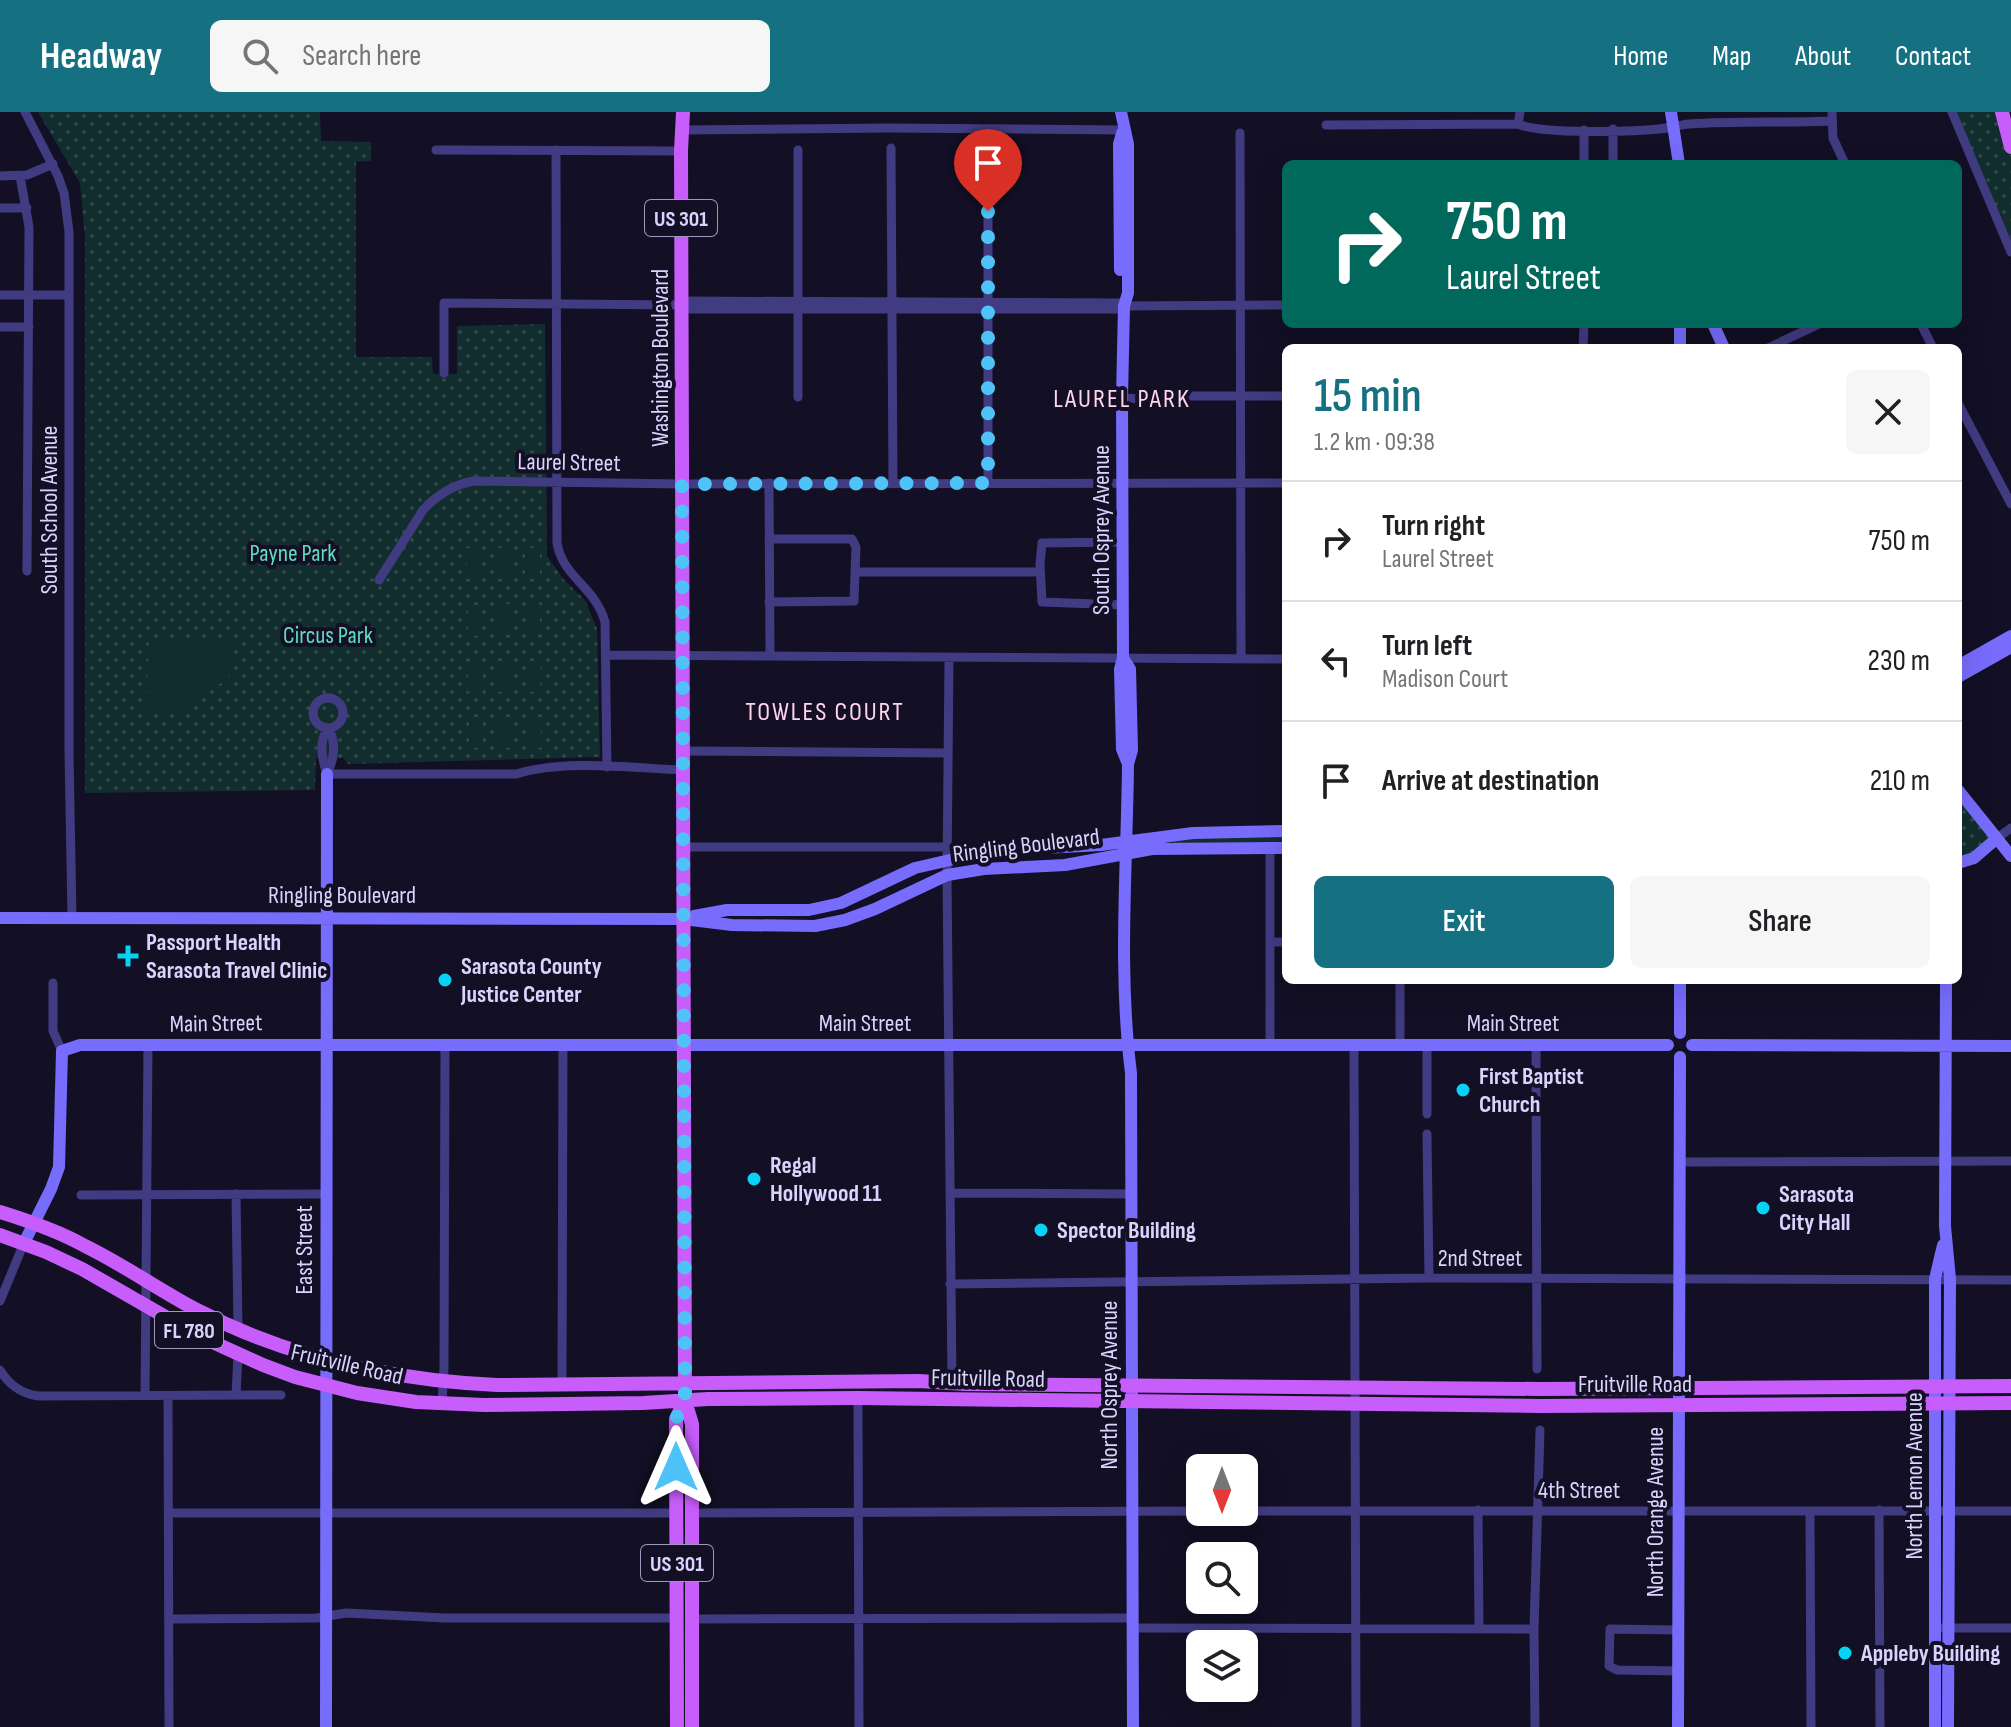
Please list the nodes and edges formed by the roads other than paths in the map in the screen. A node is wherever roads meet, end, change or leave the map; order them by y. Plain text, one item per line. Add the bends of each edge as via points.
1 (25, 112) edge
2 (677, 112) edge
3 (683, 112) edge
4 (1121, 112) edge
5 (1438, 112) edge
6 (1520, 112) edge
7 (1671, 112) edge
8 (1952, 112) edge
9 (2002, 112) edge
10 (1832, 116) edge
11 (1438, 123) junction
12 (1518, 124) junction
13 (1326, 125) dead end
14 (1674, 126) junction
15 (1613, 129) junction
16 (681, 130) junction
17 (1123, 130) junction
18 (1584, 130) junction
19 (1240, 133) dead end
20 (2011, 147) edge
21 (891, 148) dead end
22 (436, 150) dead end
23 (556, 150) junction
24 (798, 150) dead end
25 (681, 151) junction
26 (988, 151) dead end
27 (1584, 160) edge
28 (1613, 160) edge
29 (1678, 160) edge
30 (1843, 160) edge
31 (53, 164) junction
32 (0, 176) edge
33 (20, 176) junction
34 (0, 208) edge
35 (27, 208) junction
36 (2011, 252) edge
37 (0, 295) edge
38 (30, 295) junction
39 (69, 295) junction
40 (555, 304) junction
41 (681, 305) junction
42 (797, 305) junction
43 (1239, 305) junction
44 (1282, 305) edge
45 (891, 306) junction
46 (988, 306) junction
47 (1124, 306) junction
48 (0, 327) edge
49 (29, 327) junction
50 (1810, 328) edge
51 (1776, 344) edge
52 (444, 373) dead end
53 (1239, 396) junction
54 (1282, 396) edge
55 (798, 397) dead end
56 (1122, 398) junction
57 (1962, 411) edge
58 (556, 482) junction
59 (769, 483) junction
60 (893, 483) junction
61 (988, 483) junction
62 (1122, 483) junction
63 (1240, 483) junction
64 (1282, 483) edge
65 (682, 484) junction
66 (2011, 504) edge
67 (769, 539) junction
68 (1122, 542) junction
69 (27, 571) dead end
70 (856, 572) junction
71 (1040, 572) junction
72 (379, 580) dead end
73 (769, 602) junction
74 (1123, 605) junction
75 (2011, 636) edge
76 (2011, 647) edge
77 (607, 655) junction
78 (683, 655) junction
79 (770, 656) junction
80 (949, 658) junction
81 (1123, 658) junction
82 (1241, 659) junction
83 (1282, 659) edge
84 (1962, 664) edge
85 (1962, 675) edge
86 (328, 728) dead end
87 (683, 751) junction
88 (948, 753) junction
89 (607, 767) junction
90 (683, 770) junction
91 (327, 774) junction
92 (1962, 795) edge
93 (2011, 828) edge
94 (1282, 831) edge
95 (1996, 839) junction
96 (683, 847) junction
97 (1127, 848) junction
98 (1282, 848) edge
99 (1270, 849) junction
100 (948, 853) junction
101 (2011, 856) edge
102 (1962, 862) edge
103 (947, 875) junction
104 (326, 917) junction
105 (0, 918) edge
106 (72, 918) junction
107 (683, 919) junction
108 (1270, 942) junction
109 (1282, 942) edge
110 (53, 983) dead end
111 (1400, 984) edge
112 (1680, 984) edge
113 (1946, 984) edge
114 (1680, 1033) junction
115 (326, 1044) junction
116 (445, 1044) junction
117 (563, 1044) junction
118 (1128, 1044) junction
119 (950, 1045) junction
120 (1354, 1045) junction
121 (1400, 1045) junction
122 (1427, 1045) junction
123 (1536, 1045) junction
124 (1668, 1045) junction
125 (1692, 1045) junction
126 (148, 1046) junction
127 (684, 1046) junction
128 (1270, 1046) junction
129 (1946, 1046) junction
130 (2011, 1046) edge
131 (62, 1051) junction
132 (1680, 1057) junction
133 (1427, 1114) dead end
134 (1427, 1134) dead end
135 (2011, 1161) edge
136 (1680, 1162) junction
137 (1946, 1162) junction
138 (950, 1193) junction
139 (145, 1194) junction
140 (236, 1194) junction
141 (326, 1194) junction
142 (1132, 1194) junction
143 (81, 1195) dead end
144 (0, 1212) edge
145 (34, 1223) junction
146 (1945, 1226) junction
147 (0, 1235) edge
148 (24, 1243) junction
149 (1429, 1278) junction
150 (1536, 1278) junction
151 (1678, 1278) junction
152 (1935, 1279) junction
153 (1950, 1279) junction
154 (145, 1280) junction
155 (1354, 1280) junction
156 (2011, 1280) edge
157 (1132, 1283) junction
158 (950, 1284) junction
159 (0, 1301) edge
160 (145, 1304) junction
161 (238, 1329) junction
162 (238, 1354) junction
163 (327, 1360) junction
164 (1537, 1369) dead end
165 (0, 1370) edge
166 (443, 1382) junction
167 (685, 1382) junction
168 (952, 1383) junction
169 (562, 1384) junction
170 (326, 1385) junction
171 (1132, 1385) junction
172 (1942, 1385) junction
173 (2011, 1386) edge
174 (1355, 1387) junction
175 (1678, 1389) junction
176 (236, 1395) junction
177 (281, 1395) dead end
178 (145, 1396) junction
179 (168, 1396) junction
180 (858, 1398) junction
181 (953, 1400) junction
182 (685, 1401) junction
183 (442, 1403) junction
184 (1132, 1403) junction
185 (1942, 1403) junction
186 (2011, 1403) edge
187 (1355, 1405) junction
188 (1678, 1406) junction
189 (1540, 1430) dead end
190 (1478, 1510) junction
191 (1677, 1510) junction
192 (1879, 1510) junction
193 (1942, 1510) junction
194 (1130, 1511) junction
195 (1186, 1511) edge
196 (1258, 1511) edge
197 (1355, 1511) junction
198 (1540, 1511) junction
199 (1810, 1511) junction
200 (2011, 1511) edge
201 (326, 1512) junction
202 (859, 1512) junction
203 (169, 1513) junction
204 (684, 1513) junction
205 (325, 1616) junction
206 (684, 1618) junction
207 (859, 1618) junction
208 (169, 1619) junction
209 (1131, 1623) junction
210 (1942, 1628) junction
211 (2011, 1628) edge
212 (1355, 1629) junction
213 (1479, 1629) junction
214 (1534, 1629) junction
215 (1677, 1630) junction
216 (1678, 1671) junction
217 (169, 1727) edge
218 (326, 1727) edge
219 (677, 1727) edge
220 (692, 1727) edge
221 (859, 1727) edge
222 (1133, 1727) edge
223 (1356, 1727) edge
224 (1535, 1727) edge
225 (1678, 1727) edge
226 (1811, 1727) edge
227 (1880, 1727) edge
228 (1935, 1727) edge
229 (1948, 1727) edge

1 - 31 street, South School Avenue
2 - 16 main road, Washington Boulevard / US 301
3 - 16 main road, Washington Boulevard / US 301
4 - 17 street, South Osprey Avenue
5 - 11 street
6 - 12 street
7 - 14 street
8 - 36 street
9 - 20 main road
10 - 14 street
10 - 30 street via 1833,138
11 - 12 street
11 - 13 street
12 - 18 street
14 - 15 street
14 - 29 street
15 - 18 street
15 - 28 street
16 - 17 street
16 - 25 main road, Washington Boulevard / US 301
17 - 47 street, South Osprey Avenue via 1128,144
18 - 27 street
19 - 43 street
21 - 45 street
22 - 23 street
23 - 25 street
23 - 40 street
24 - 42 street
25 - 41 main road, Washington Boulevard / US 301
26 - 46 street
31 - 33 street
31 - 39 street, South School Avenue via 67,212
32 - 33 street
33 - 35 street
34 - 35 street
35 - 38 street
37 - 38 street
38 - 39 street
38 - 49 street
39 - 106 street, South School Avenue
40 - 41 street
40 - 52 street via 444,303
40 - 58 street
41 - 42 street
41 - 65 main road, Washington Boulevard / US 301
42 - 45 street
42 - 55 street
43 - 44 street
43 - 47 street
43 - 53 street
45 - 46 street
45 - 60 street
46 - 47 street
46 - 61 street
47 - 56 street, South Osprey Avenue
48 - 49 street
49 - 69 street
50 - 51 street
53 - 54 street
53 - 56 street
53 - 63 street
56 - 62 street, South Osprey Avenue
57 - 66 street
58 - 65 street, Laurel Street
58 - 72 street, Laurel Street via 473,481 441,493 423,510
58 - 77 street via 559,556 601,607
59 - 60 street, Laurel Street
59 - 65 street, Laurel Street
59 - 67 street
60 - 61 street, Laurel Street
61 - 62 street, Laurel Street
62 - 63 street, Laurel Street
62 - 68 street, South Osprey Avenue
63 - 64 street, Laurel Street
63 - 82 street
65 - 78 main road, Washington Boulevard / US 301
67 - 70 street via 852,539
67 - 73 street
68 - 71 street via 1042,543
68 - 74 street, South Osprey Avenue
70 - 71 street
70 - 73 street via 852,602
71 - 74 street via 1042,602
73 - 79 street
74 - 81 street, South Osprey Avenue
75 - 84 street
76 - 85 street
77 - 78 street
77 - 89 street
78 - 79 street
78 - 87 main road, Washington Boulevard / US 301
79 - 80 street
80 - 81 street
80 - 88 street
81 - 82 street
81 - 97 street, South Osprey Avenue
82 - 83 street
86 - 91 street, East Street via 322,736
87 - 88 street
87 - 90 main road, Washington Boulevard / US 301
88 - 100 street
89 - 90 street
89 - 91 street via 541,768 516,774
90 - 96 main road, Washington Boulevard / US 301
91 - 104 street, East Street
92 - 95 street
93 - 95 street
94 - 97 street, Ringling Boulevard via 1193,833
95 - 101 street
95 - 102 street
96 - 100 street
96 - 107 main road, Washington Boulevard / US 301
97 - 99 street, Ringling Boulevard
97 - 100 street, Ringling Boulevard
97 - 103 street, Ringling Boulevard via 1065,865
97 - 118 street, South Osprey Avenue
98 - 99 street, Ringling Boulevard
99 - 108 street
100 - 103 street
100 - 107 street, Ringling Boulevard via 841,903 809,910 727,910
103 - 107 street, Ringling Boulevard via 875,909 815,926
103 - 119 street
104 - 106 street, Ringling Boulevard
104 - 107 street, Ringling Boulevard
104 - 115 street, East Street
105 - 106 street, Ringling Boulevard
107 - 127 main road, Washington Boulevard / US 301
108 - 109 street
108 - 128 street
110 - 131 street via 53,1031
111 - 121 street
112 - 114 street
113 - 129 street
114 - 124 street
114 - 125 street
115 - 116 street, Main Street
115 - 126 street, Main Street
115 - 141 street, East Street
116 - 117 street, Main Street
116 - 166 street
117 - 127 street, Main Street
117 - 169 street
118 - 119 street, Main Street
118 - 128 street, Main Street
118 - 142 street, North Osprey Avenue
119 - 127 street, Main Street
119 - 138 street
120 - 121 street, Main Street
120 - 128 street, Main Street
120 - 155 street
121 - 122 street, Main Street
122 - 123 street, Main Street
122 - 133 street
123 - 124 street, Main Street
123 - 150 street
124 - 132 street via 1672,1055
125 - 129 street
125 - 132 street
126 - 131 street, Main Street via 80,1045
126 - 139 street
127 - 167 main road, Washington Boulevard / US 301
129 - 130 street
129 - 137 street
131 - 145 street via 59,1167
132 - 136 street, North Orange Avenue
134 - 149 street
135 - 137 street
136 - 137 street
136 - 151 street, North Orange Avenue
137 - 146 street
138 - 142 street
138 - 158 street
139 - 140 street
139 - 143 street
139 - 154 street
140 - 141 street
140 - 161 street
141 - 163 street, East Street
142 - 157 street, North Osprey Avenue
144 - 145 main road, Fruitville Road / FL 780
145 - 148 street
145 - 154 main road, Fruitville Road / FL 780
146 - 152 street, North Lemon Avenue
146 - 153 street
147 - 148 main road, Fruitville Road / FL 780
148 - 159 street
148 - 160 main road, Fruitville Road / FL 780
149 - 150 street, 2nd Street
149 - 155 street, 2nd Street
150 - 151 street, 2nd Street
150 - 164 street
151 - 152 street, 2nd Street
151 - 175 street, North Orange Avenue
152 - 153 street, 2nd Street
152 - 172 street, North Lemon Avenue
153 - 156 street, 2nd Street
153 - 172 street
154 - 160 street
154 - 161 main road, Fruitville Road / FL 780
155 - 157 street, 2nd Street
155 - 174 street
157 - 158 street, 2nd Street
157 - 171 street, North Osprey Avenue
158 - 168 street
160 - 162 main road, Fruitville Road / FL 780
160 - 178 street
161 - 163 main road, Fruitville Road / FL 780
162 - 170 main road, Fruitville Road / FL 780
162 - 176 street
163 - 166 main road, Fruitville Road / FL 780
163 - 170 street, East Street
165 - 178 street via 12,1385 31,1395
166 - 169 main road, Fruitville Road / FL 780
166 - 183 street
167 - 168 main road, Fruitville Road
167 - 169 main road, Fruitville Road / FL 780
167 - 182 main road, Washington Boulevard / US 301
168 - 171 main road, Fruitville Road
168 - 181 street
170 - 183 main road, Fruitville Road / FL 780
170 - 201 street, East Street
171 - 174 main road, Fruitville Road
171 - 184 street, North Osprey Avenue
172 - 173 main road, Fruitville Road
172 - 175 main road, Fruitville Road
172 - 185 street, North Lemon Avenue
174 - 175 main road, Fruitville Road
174 - 187 street
175 - 188 street, North Orange Avenue
176 - 177 street
176 - 179 street
178 - 179 street
179 - 203 street
180 - 181 main road, Fruitville Road
180 - 182 main road, Fruitville Road
180 - 202 street
181 - 184 main road, Fruitville Road
182 - 183 main road, Fruitville Road / FL 780
182 - 204 main road, Washington Boulevard / US 301 via 692,1424
184 - 187 main road, Fruitville Road
184 - 194 street, North Osprey Avenue
185 - 186 main road, Fruitville Road
185 - 188 main road, Fruitville Road
185 - 193 street, North Lemon Avenue
187 - 188 main road, Fruitville Road
187 - 197 street
188 - 191 street, North Orange Avenue
189 - 198 street
190 - 197 street, 4th Street
190 - 198 street, 4th Street
190 - 213 street
191 - 198 street, 4th Street
191 - 199 street, 4th Street
191 - 215 street, North Orange Avenue
192 - 193 street, 4th Street
192 - 199 street, 4th Street
192 - 227 street
193 - 200 street, 4th Street
193 - 210 street, North Lemon Avenue
194 - 195 street
194 - 202 street
194 - 209 street, North Osprey Avenue
196 - 197 street, 4th Street
197 - 212 street
198 - 214 street
199 - 226 street
201 - 203 street
201 - 204 street
201 - 205 street, East Street
202 - 204 street
202 - 207 street
203 - 208 street
204 - 206 main road, Washington Boulevard / US 301
205 - 206 street
205 - 208 street
205 - 218 street, East Street
206 - 207 street
206 - 219 main road, Washington Boulevard / US 301
206 - 220 main road, Washington Boulevard / US 301
207 - 209 street
207 - 221 street
208 - 217 street
209 - 212 street
209 - 222 street, North Osprey Avenue
210 - 211 street
210 - 228 street
210 - 229 street
212 - 213 street
212 - 223 street
213 - 214 street
214 - 224 street
215 - 216 street, North Orange Avenue
215 - 216 street via 1610,1629 1609,1666
216 - 225 street, North Orange Avenue

